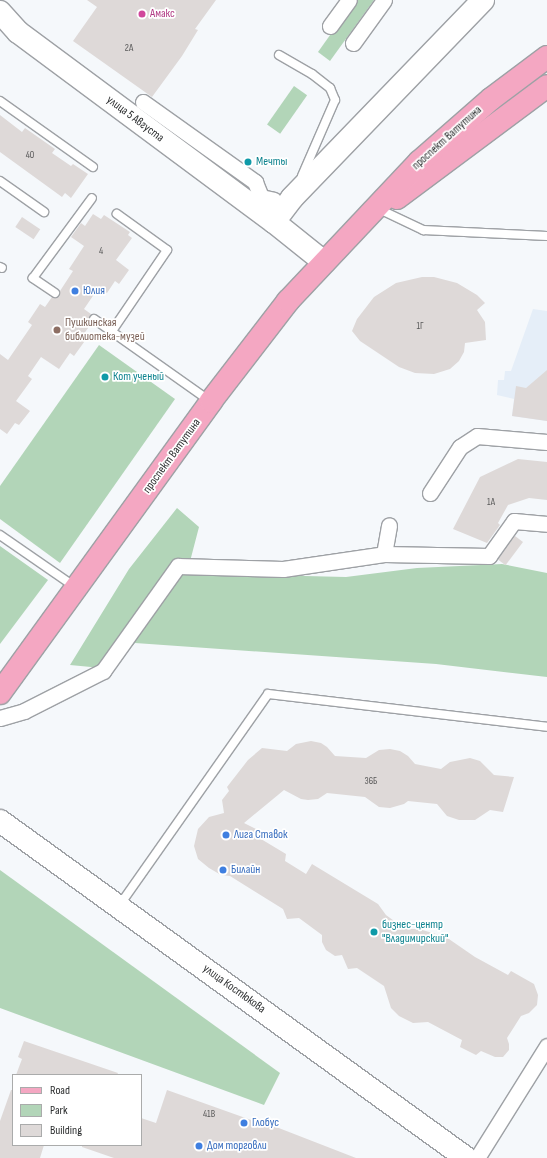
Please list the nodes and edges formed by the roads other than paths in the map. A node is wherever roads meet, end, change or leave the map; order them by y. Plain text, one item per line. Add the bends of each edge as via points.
1 (349, 0) edge
2 (384, 0) edge
3 (483, 0) edge
4 (0, 12) edge
5 (330, 26) dead end
6 (353, 43) dead end
7 (279, 55) dead end
8 (547, 57) edge
9 (547, 86) edge
10 (0, 100) edge
11 (143, 102) dead end
12 (93, 167) dead end
13 (0, 181) edge
14 (92, 198) dead end
15 (271, 199) junction
16 (381, 210) junction
17 (44, 212) dead end
18 (117, 214) dead end
19 (274, 222) junction
20 (355, 228) junction
21 (547, 236) edge
22 (324, 262) junction
23 (55, 293) dead end
24 (94, 319) dead end
25 (112, 331) junction
26 (211, 401) junction
27 (547, 442) edge
28 (430, 493) dead end
29 (547, 524) edge
30 (389, 525) dead end
31 (0, 535) edge
32 (384, 554) junction
33 (77, 588) junction
34 (0, 693) edge
35 (0, 718) edge
36 (547, 727) edge
37 (0, 821) edge
38 (119, 906) junction
39 (547, 1046) edge
40 (466, 1158) edge
41 (477, 1158) edge

1 - 5 street
2 - 6 street
3 - 15 street
4 - 19 street, улица 5 Августа via 18,32
7 - 15 lane via 330,88 335,100
8 - 20 main road, проспект Ватутина via 491,99 419,162
9 - 16 main road, проспект Ватутина
10 - 12 lane
11 - 15 street via 259,177
13 - 17 lane
14 - 23 lane via 33,278
15 - 19 street
16 - 20 main road, проспект Ватутина
16 - 21 lane via 423,230
18 - 25 lane via 167,250
19 - 22 street, улица 5 Августа
20 - 22 main road, проспект Ватутина
22 - 26 main road, проспект Ватутина via 288,301
24 - 25 lane
25 - 26 lane
26 - 33 main road, проспект Ватутина
27 - 28 street via 477,436 460,446
29 - 32 street via 514,521 489,556
30 - 32 street
31 - 33 lane
32 - 35 street via 283,569 178,566 103,671 24,712
33 - 34 main road, проспект Ватутина
36 - 38 lane via 268,694
37 - 38 street, улица Костюкова
38 - 40 street, улица Костюкова
39 - 41 street

